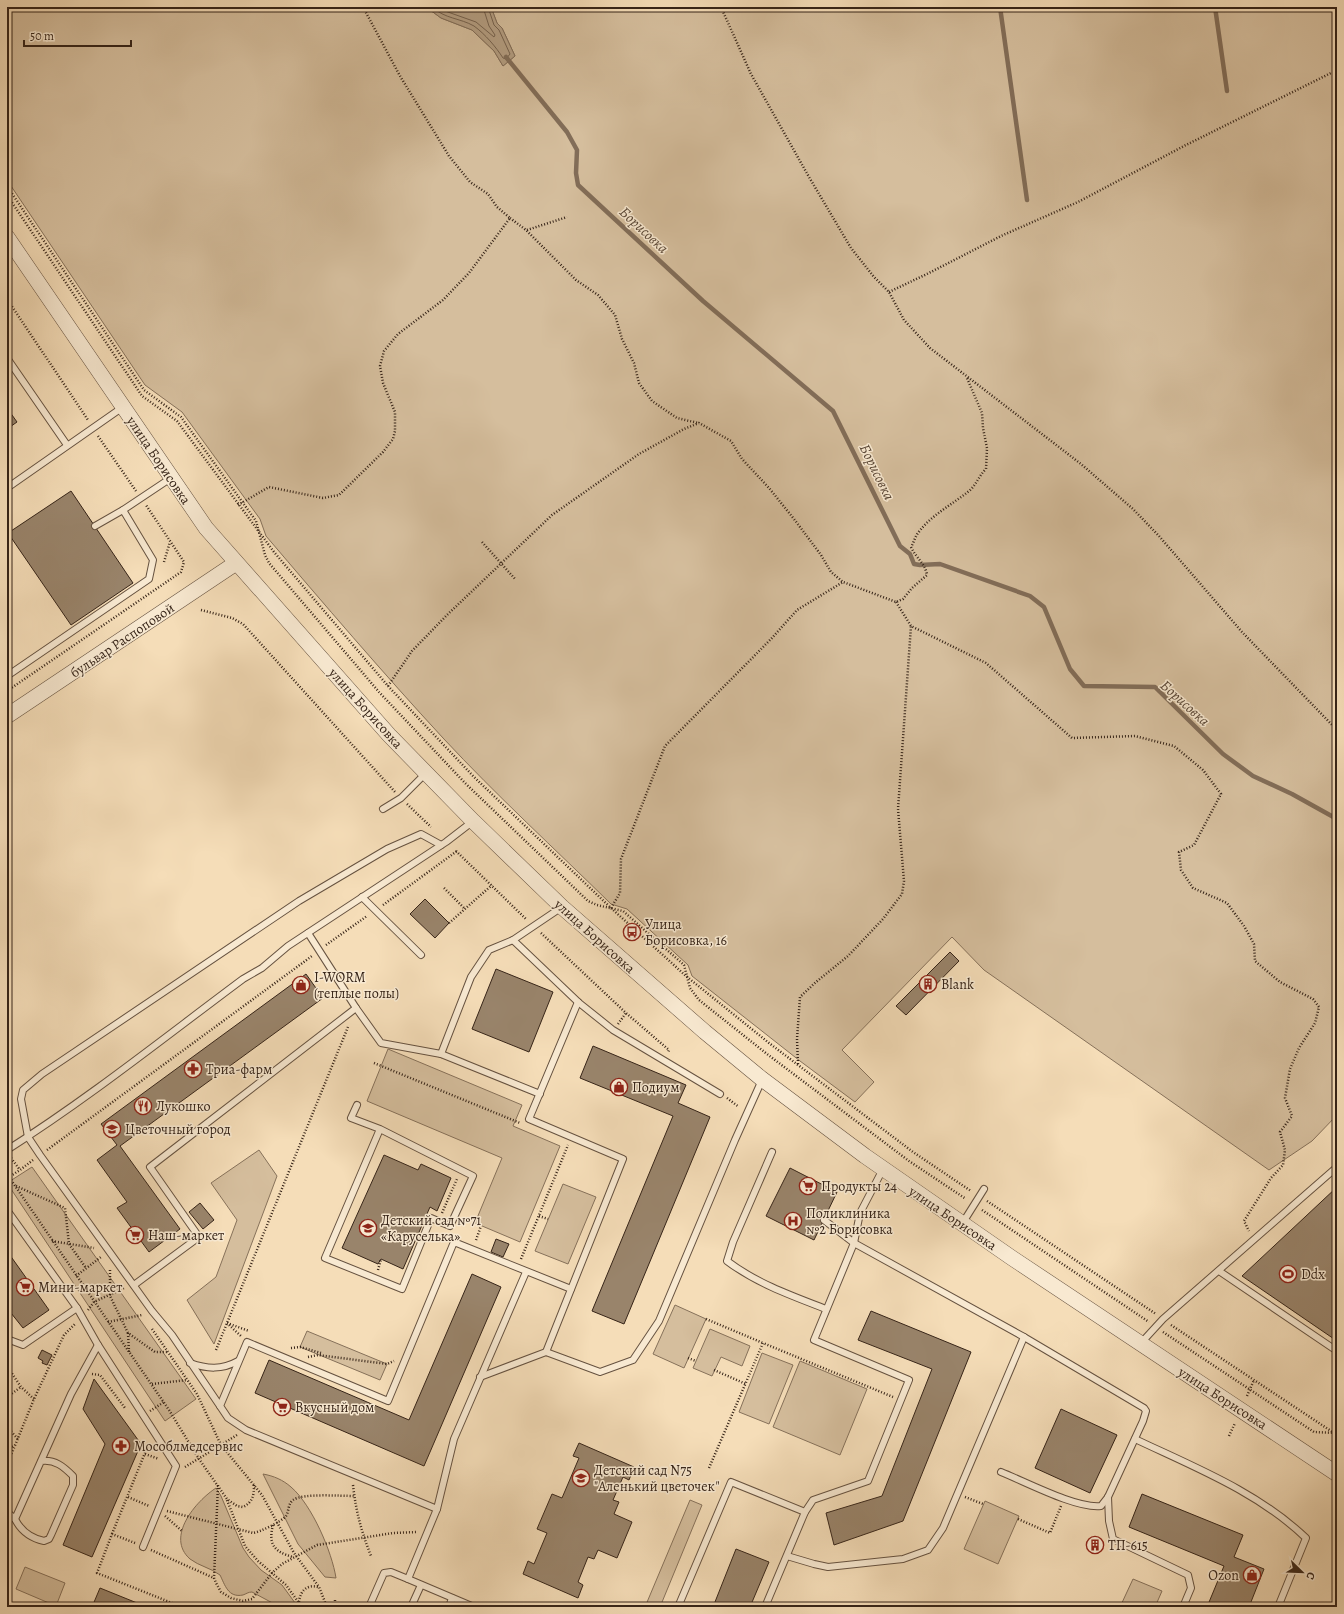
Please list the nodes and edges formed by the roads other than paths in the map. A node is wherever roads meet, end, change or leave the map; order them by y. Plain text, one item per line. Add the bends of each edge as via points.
1 (7, 237) edge
2 (7, 358) edge
3 (123, 407) junction
4 (67, 445) junction
5 (171, 478) junction
6 (8, 486) edge
7 (123, 510) junction
8 (95, 526) dead end
9 (236, 563) junction
10 (7, 676) edge
11 (7, 716) edge
12 (426, 773) junction
13 (383, 809) dead end
14 (474, 821) junction
15 (443, 843) junction
16 (362, 897) junction
17 (562, 907) junction
18 (308, 932) junction
19 (513, 940) junction
20 (420, 955) dead end
21 (578, 1002) junction
22 (356, 1008) junction
23 (441, 1054) junction
24 (762, 1079) junction
25 (540, 1094) junction
26 (720, 1094) road end
27 (357, 1104) dead end
28 (380, 1130) junction
29 (28, 1137) junction
30 (7, 1151) edge
31 (772, 1152) dead end
32 (1337, 1167) edge
33 (882, 1169) junction
34 (984, 1190) dead end
35 (7, 1210) edge
36 (824, 1220) dead end
37 (962, 1224) junction
38 (854, 1243) junction
39 (1219, 1271) junction
40 (526, 1272) junction
41 (134, 1285) junction
42 (572, 1289) junction
43 (77, 1308) junction
44 (826, 1309) junction
45 (1024, 1337) junction
46 (7, 1339) edge
47 (1139, 1344) junction
48 (98, 1345) junction
49 (1337, 1351) edge
50 (546, 1352) junction
51 (238, 1362) junction
52 (190, 1363) junction
53 (480, 1377) junction
54 (220, 1406) junction
55 (1135, 1439) junction
56 (41, 1461) junction
57 (1001, 1472) dead end
58 (1337, 1474) edge
59 (1108, 1497) junction
60 (437, 1509) junction
61 (7, 1512) edge
62 (805, 1512) junction
63 (15, 1519) junction
64 (143, 1546) road end
65 (787, 1556) junction
66 (408, 1579) junction
67 (421, 1585) junction
68 (452, 1598) junction
69 (369, 1607) edge
70 (411, 1607) edge
71 (449, 1607) edge
72 (474, 1607) edge
73 (678, 1607) edge
74 (766, 1607) edge
75 (1183, 1607) edge
76 (1278, 1607) edge

1 - 3 street, улица Борисовка
2 - 4 lane
3 - 4 lane
3 - 5 street, улица Борисовка
4 - 6 lane
5 - 7 lane
5 - 9 street, улица Борисовка via 206,528
7 - 8 lane
7 - 10 lane via 153,560 149,579
9 - 11 street, бульвар Распоповой
9 - 12 street, улица Борисовка
12 - 13 lane via 401,798
12 - 14 street, улица Борисовка
14 - 15 lane
14 - 17 street, улица Борисовка
15 - 16 lane
15 - 29 lane via 421,834 387,849 299,901 42,1074 23,1090 21,1099
16 - 18 lane
16 - 20 lane
17 - 19 lane
17 - 24 street, улица Борисовка via 649,985
18 - 22 lane
18 - 29 lane
19 - 21 lane
19 - 23 lane via 489,950 471,977
21 - 25 lane
21 - 26 lane via 613,1030
22 - 23 lane via 381,1043
22 - 41 lane via 150,1167 199,1237
23 - 25 lane
24 - 33 street, улица Борисовка
24 - 50 lane via 659,1321 633,1360 600,1372
25 - 42 lane via 530,1120 623,1159
27 - 28 lane via 351,1118
28 - 28 lane via 325,1258 402,1289 431,1218 450,1226 473,1176
29 - 30 lane
29 - 41 lane
31 - 44 lane via 727,1261 742,1273
32 - 39 lane
33 - 37 street, улица Борисовка
33 - 38 lane via 860,1214
34 - 37 lane
35 - 43 lane
36 - 38 lane
37 - 47 street, улица Борисовка
38 - 44 lane
38 - 45 lane
39 - 47 lane via 1163,1319
39 - 49 lane
40 - 42 lane
40 - 51 lane via 454,1242 388,1401 247,1342
40 - 53 lane
41 - 52 lane
42 - 50 lane
43 - 46 lane via 23,1345
43 - 48 lane
44 - 62 lane via 814,1340 909,1380 868,1481 813,1500
45 - 55 lane via 1144,1408 1146,1411
45 - 65 lane via 943,1528 928,1550 904,1559 828,1567
47 - 58 street, улица Борисовка
48 - 56 lane via 71,1394
48 - 64 lane via 176,1466
50 - 53 lane
51 - 52 lane via 217,1368
51 - 54 lane
52 - 54 lane
53 - 60 lane via 454,1439
54 - 60 lane via 228,1418 240,1427
55 - 59 lane
55 - 76 lane via 1234,1486 1293,1526 1306,1538
56 - 63 lane
56 - 63 lane via 60,1464 73,1476 69,1495 51,1535 44,1541 29,1535 19,1527
57 - 59 lane via 1078,1504 1101,1506
59 - 75 lane via 1113,1539 1188,1575 1191,1588
60 - 66 lane
61 - 63 lane
62 - 65 lane
62 - 73 lane via 731,1482
65 - 74 lane
66 - 67 lane
66 - 69 lane via 391,1572 384,1573
67 - 68 lane
67 - 70 lane
68 - 71 lane
68 - 72 lane

